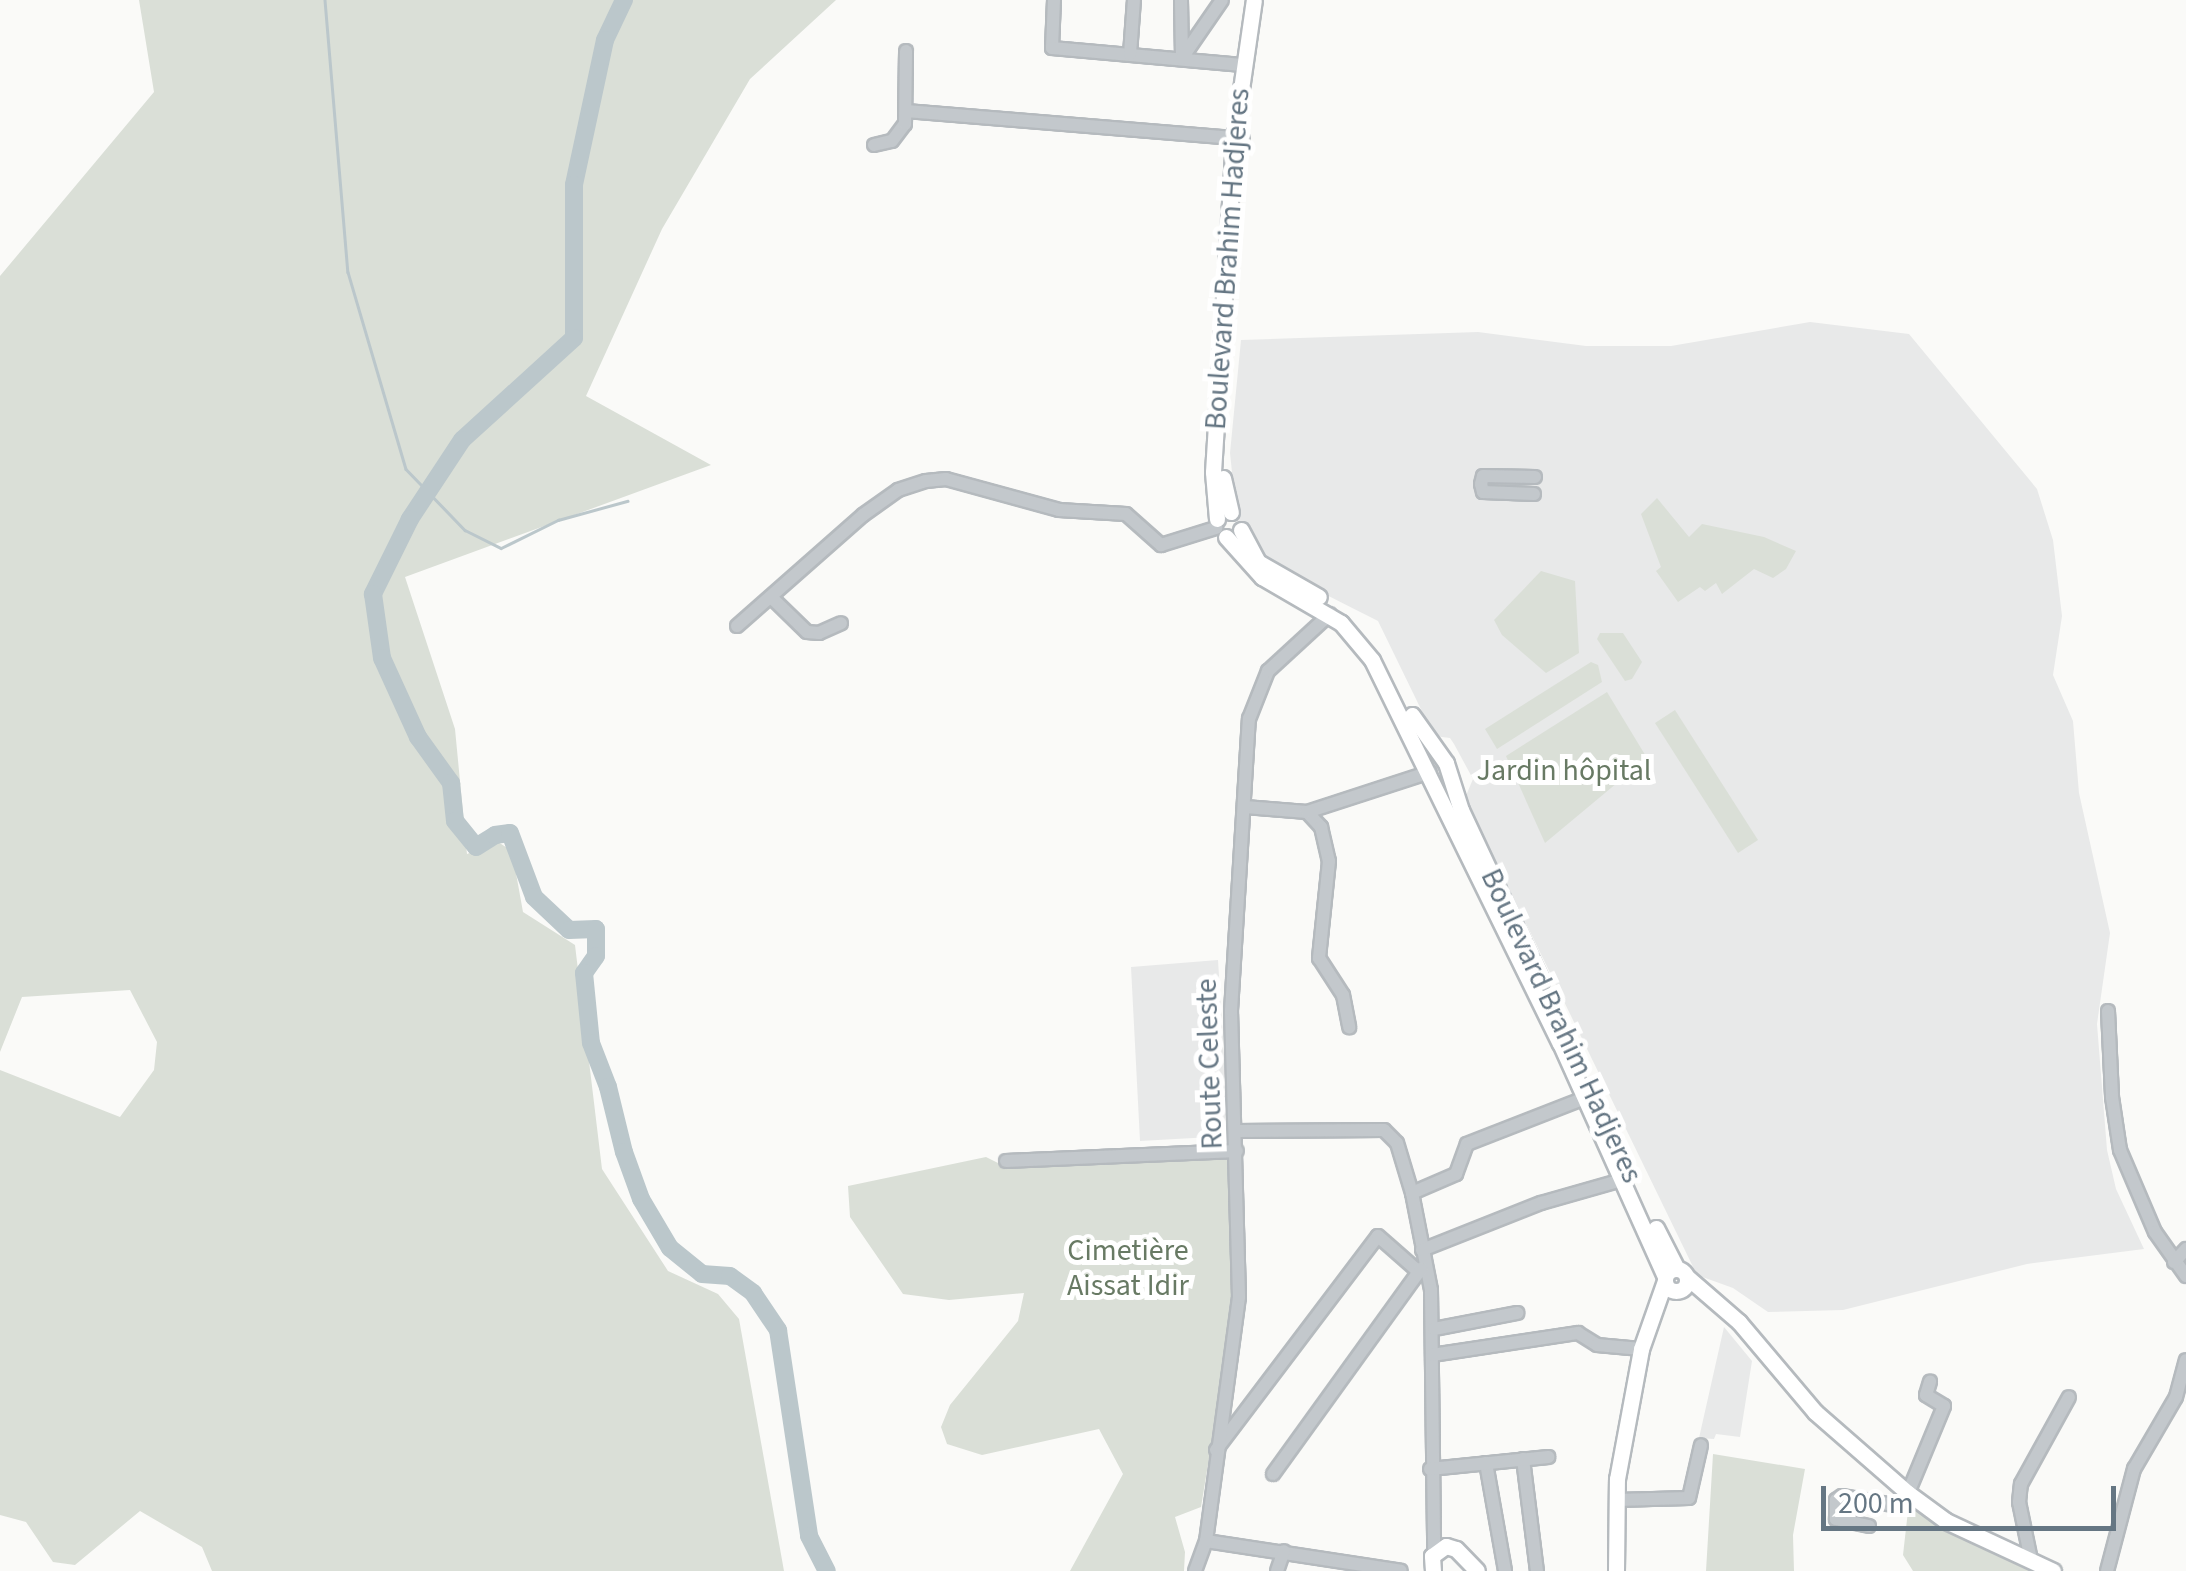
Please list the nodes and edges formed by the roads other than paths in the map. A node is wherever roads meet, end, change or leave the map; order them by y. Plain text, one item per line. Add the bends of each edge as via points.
1 (1054, 0) edge
2 (1134, 0) edge
3 (1181, 0) edge
4 (1222, 0) edge
5 (1254, 0) edge
6 (1263, 0) edge
7 (906, 51) dead end
8 (1130, 54) junction
9 (1182, 58) junction
10 (1242, 65) junction
11 (906, 111) junction
12 (1238, 139) junction
13 (874, 144) dead end
14 (1536, 477) dead end
15 (1534, 494) dead end
16 (1226, 525) junction
17 (771, 596) junction
18 (1330, 614) junction
19 (840, 623) dead end
20 (737, 626) dead end
21 (1431, 762) junction
22 (1446, 785) junction
23 (1245, 807) junction
24 (1307, 812) junction
25 (2108, 1011) dead end
26 (1349, 1026) dead end
27 (1585, 1098) junction
28 (1237, 1131) junction
29 (1237, 1151) junction
30 (1006, 1161) dead end
31 (1622, 1180) junction
32 (1412, 1192) junction
33 (2186, 1248) edge
34 (1422, 1250) junction
35 (2174, 1262) junction
36 (1421, 1270) junction
37 (2186, 1276) edge
38 (1674, 1281) junction
39 (1517, 1313) dead end
40 (1434, 1329) junction
41 (1641, 1349) junction
42 (1432, 1356) junction
43 (2186, 1360) edge
44 (1930, 1382) dead end
45 (2069, 1397) dead end
46 (1700, 1444) dead end
47 (1214, 1452) junction
48 (1548, 1456) dead end
49 (1522, 1459) junction
50 (1486, 1463) junction
51 (1430, 1469) junction
52 (1273, 1474) dead end
53 (1908, 1493) junction
54 (1616, 1500) junction
55 (1869, 1526) dead end
56 (1206, 1541) junction
57 (1442, 1549) junction
58 (1284, 1551) junction
59 (2031, 1560) junction
60 (1461, 1565) edge
61 (1350, 1566) edge
62 (1194, 1571) edge
63 (1277, 1571) edge
64 (1401, 1571) edge
65 (1433, 1571) edge
66 (1477, 1571) edge
67 (1505, 1571) edge
68 (1537, 1571) edge
69 (1616, 1571) edge
70 (2053, 1571) edge
71 (2107, 1571) edge

1 - 8 street via 1052,48
2 - 8 street
3 - 9 street
4 - 9 street
5 - 10 main road, Boulevard Brahim Hadjeres
6 - 12 main road
7 - 11 street
8 - 9 street
9 - 10 street
10 - 12 main road, Boulevard Brahim Hadjeres
11 - 12 street
11 - 13 street via 898,135
12 - 16 main road, Boulevard Brahim Hadjeres via 1213,472
14 - 15 street via 1483,476 1481,484 1483,492
16 - 17 street via 1161,546 1126,514 1059,510 936,479 884,499
16 - 18 main road via 1262,577
16 - 21 main road via 1258,562 1360,628
17 - 19 street via 807,632 819,634
17 - 20 street
18 - 21 main road via 1372,660
18 - 23 street, Route Celeste via 1268,672 1257,691 1249,719
21 - 22 main road
21 - 24 street
22 - 27 main road, Boulevard Brahim Hadjeres
22 - 38 main road, Boulevard Brahim Hadjeres
23 - 24 street
23 - 28 street, Route Celeste via 1232,948
24 - 26 street via 1320,827 1329,861 1319,958 1343,995
25 - 35 street via 2120,1150
27 - 31 main road, Boulevard Brahim Hadjeres
27 - 32 street via 1467,1144 1456,1174
28 - 29 street, Route Celeste
28 - 32 street via 1384,1130 1396,1143
29 - 30 street
29 - 47 street, Route Celeste via 1239,1297
31 - 34 street
31 - 38 main road, Boulevard Brahim Hadjeres
32 - 34 street
33 - 35 street
34 - 36 street
35 - 37 street
36 - 40 street via 1431,1290
36 - 47 street via 1378,1236
36 - 52 street
38 - 41 main road via 1653,1310
38 - 53 main road via 1724,1310 1815,1412
39 - 40 street
40 - 42 street
41 - 42 street via 1597,1345 1578,1333
41 - 54 main road
42 - 51 street
43 - 71 street via 2176,1396 2134,1469
44 - 53 street via 1926,1395 1944,1406
45 - 59 street via 2021,1484
46 - 54 street via 1689,1498
47 - 56 street, Route Celeste
48 - 49 street
49 - 50 street
49 - 68 street
50 - 51 street
50 - 67 street
51 - 57 street
53 - 55 street via 1893,1505 1838,1497 1835,1518
53 - 59 main road via 1946,1521
54 - 69 main road
56 - 58 street
56 - 62 street, Route Celeste
57 - 60 main road
57 - 65 main road
58 - 61 street
58 - 63 street
59 - 70 main road
60 - 66 main road
61 - 64 street

